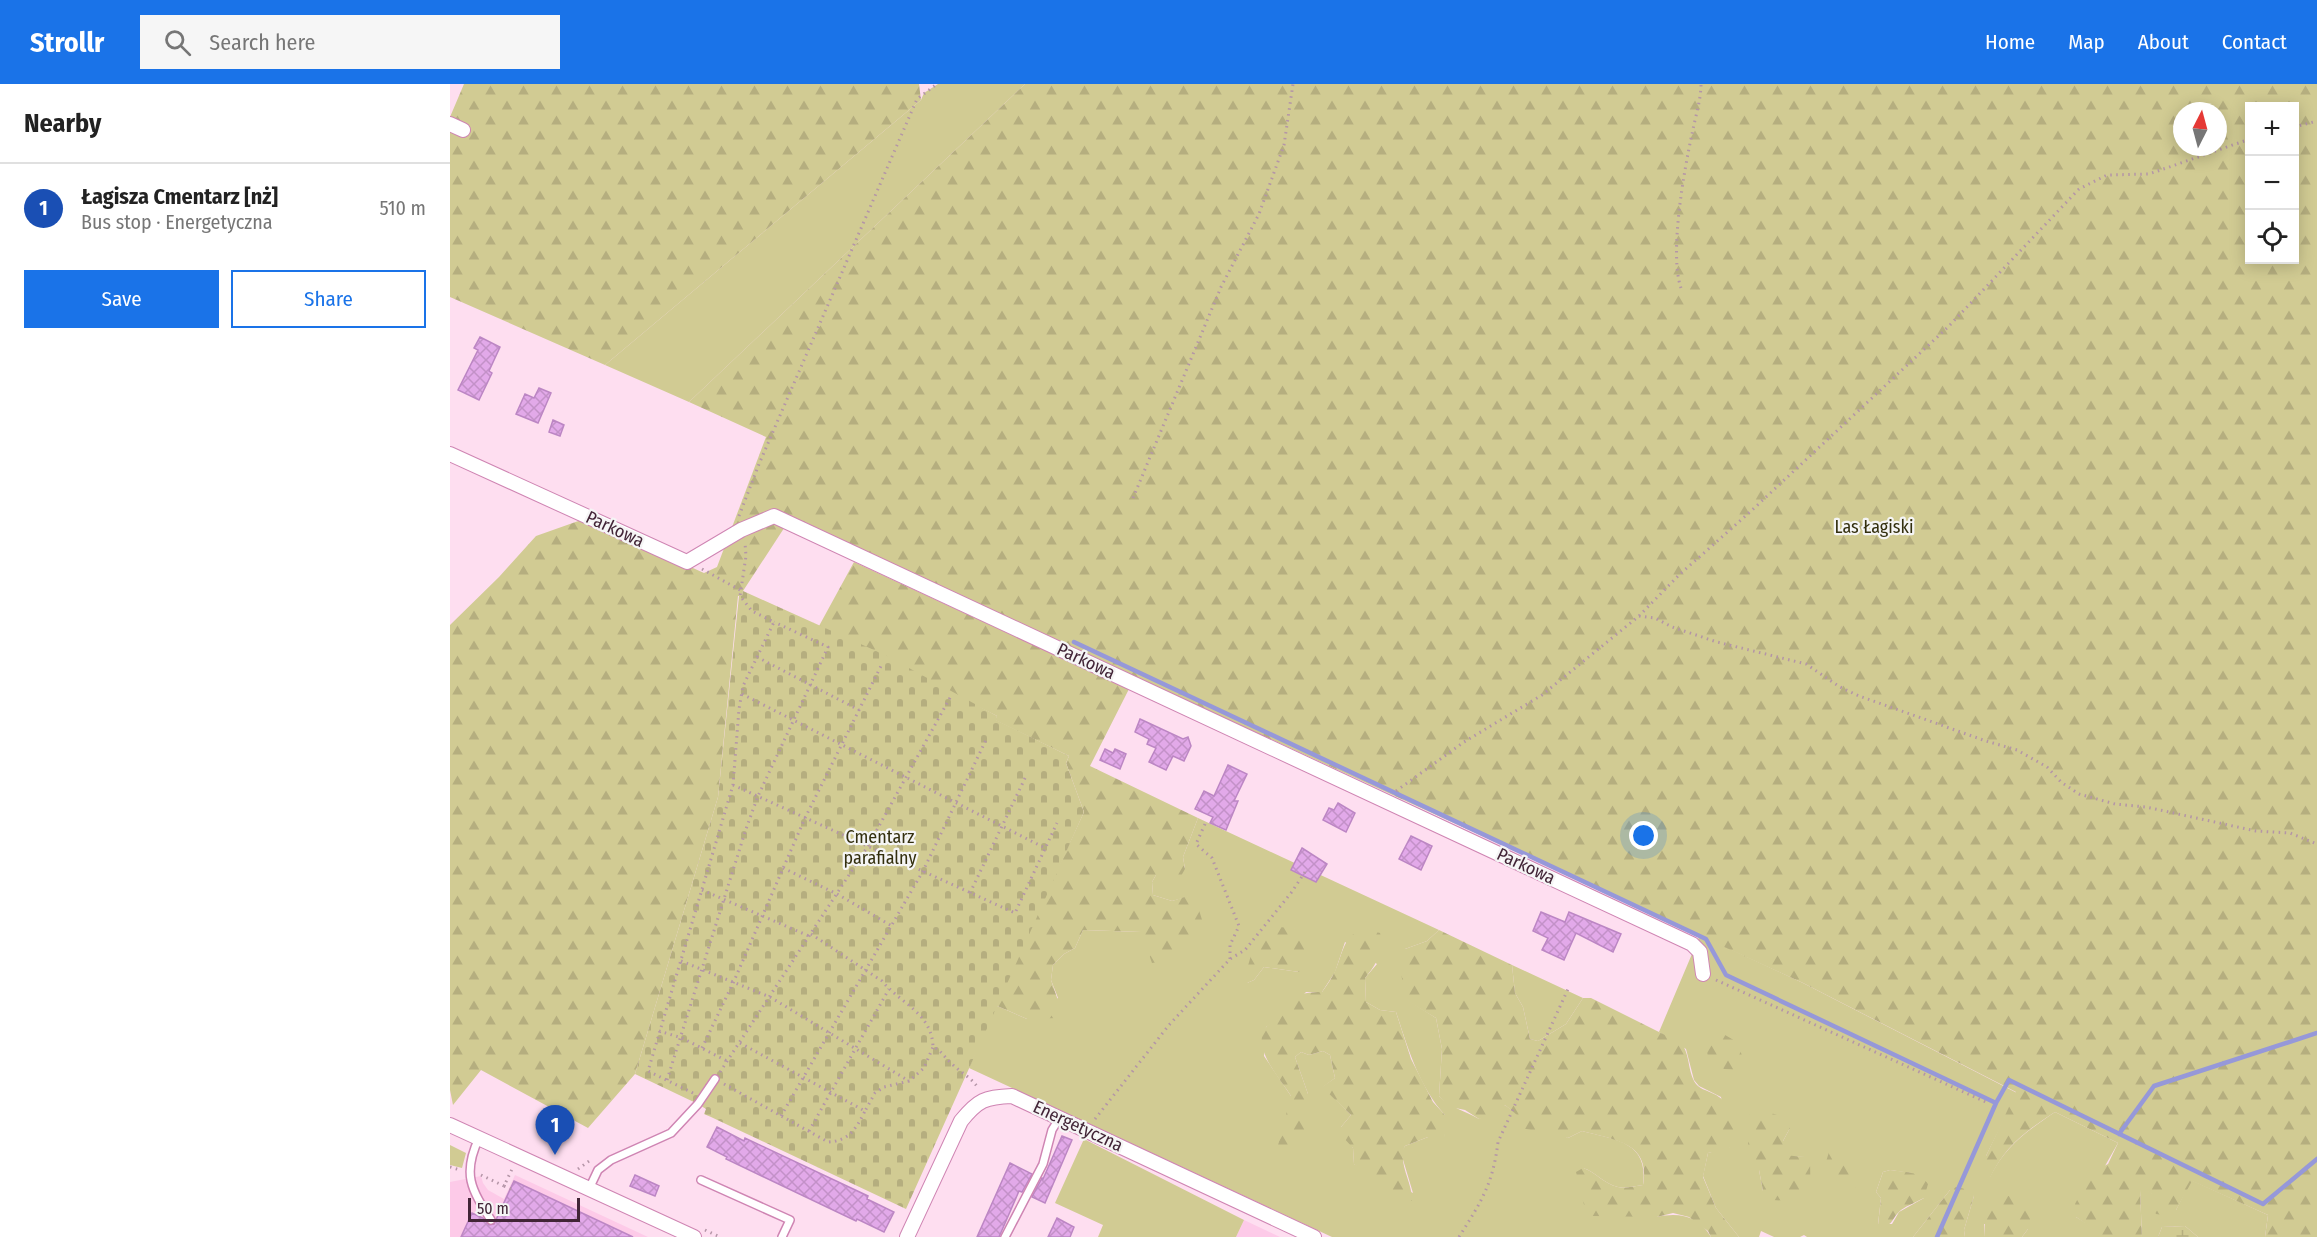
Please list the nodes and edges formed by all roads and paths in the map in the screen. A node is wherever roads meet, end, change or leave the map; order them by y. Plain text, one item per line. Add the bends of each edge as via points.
1 (937, 84) edge
2 (1293, 84) edge
3 (1701, 84) edge
4 (2317, 121) edge
5 (450, 124) edge
6 (2299, 126) edge
7 (463, 130) dead end
8 (2245, 141) edge
9 (1681, 288) dead end
10 (450, 454) edge
11 (1132, 498) dead end
12 (738, 532) junction
13 (687, 562) junction
14 (740, 590) junction
15 (1639, 616) junction
16 (774, 622) junction
17 (757, 657) junction
18 (881, 666) dead end
19 (812, 684) junction
20 (742, 694) junction
21 (951, 696) dead end
22 (860, 710) junction
23 (794, 721) junction
24 (986, 740) dead end
25 (843, 746) junction
26 (1027, 774) dead end
27 (906, 778) junction
28 (733, 785) junction
29 (758, 796) junction
30 (1388, 802) junction
31 (955, 804) junction
32 (805, 818) junction
33 (1057, 823) dead end
34 (1205, 824) dead end
35 (1001, 827) junction
36 (2317, 844) edge
37 (868, 846) junction
38 (1045, 848) junction
39 (783, 868) junction
40 (922, 872) junction
41 (1305, 872) dead end
42 (702, 890) junction
43 (970, 893) junction
44 (837, 894) junction
45 (725, 898) junction
46 (763, 914) junction
47 (892, 926) junction
48 (810, 935) junction
49 (1230, 959) junction
50 (681, 961) junction
51 (703, 968) junction
52 (867, 970) junction
53 (1703, 974) joint
54 (734, 981) junction
55 (889, 989) junction
56 (1568, 989) dead end
57 (770, 997) junction
58 (659, 1031) junction
59 (828, 1033) junction
60 (682, 1038) junction
61 (740, 1042) junction
62 (933, 1047) junction
63 (702, 1048) junction
64 (855, 1049) junction
65 (728, 1061) junction
66 (804, 1078) junction
67 (972, 1078) dead end
68 (715, 1079) junction
69 (667, 1080) junction
70 (909, 1081) junction
71 (831, 1092) junction
72 (702, 1098) junction
73 (1988, 1103) dead end
74 (865, 1111) junction
75 (781, 1116) junction
76 (1060, 1117) junction
77 (450, 1125) edge
78 (1086, 1130) junction
79 (808, 1132) junction
80 (479, 1138) junction
81 (513, 1167) dead end
82 (700, 1180) dead end
83 (511, 1189) dead end
84 (589, 1189) junction
85 (491, 1220) dead end
86 (694, 1237) edge
87 (782, 1237) edge
88 (907, 1237) edge
89 (1005, 1237) edge
90 (1314, 1237) edge
91 (1459, 1237) edge

1 - 12 path via 917,99 759,464 734,528
2 - 11 path via 1284,145 1259,214 1221,288
3 - 9 path via 1679,223 1677,275
4 - 6 path
5 - 7 street
8 - 15 path via 2149,174 2107,175 2079,189 1948,327
10 - 13 street, Parkowa
12 - 13 street, Parkowa
12 - 14 path via 746,548
12 - 30 street, Parkowa via 774,516
13 - 14 path
14 - 16 path via 752,611
15 - 30 path via 1542,695 1455,748 1394,793
15 - 36 path via 1655,618 1717,642 1806,664 1859,696 2017,750 2047,766 2079,794 2256,831 2290,833
16 - 17 path
16 - 19 path via 828,647
17 - 19 path
17 - 20 path
18 - 22 path
19 - 22 path
19 - 23 path
20 - 23 path
20 - 28 path
21 - 27 path
22 - 25 path
23 - 25 path
23 - 29 path
24 - 31 path
25 - 27 path
25 - 32 path
26 - 35 path
27 - 31 path
27 - 37 path
28 - 29 path
28 - 42 path
29 - 32 path
29 - 45 path
30 - 53 street, Parkowa via 1692,944 1700,952
31 - 35 path
31 - 40 path
32 - 37 path
32 - 39 path
33 - 38 path
34 - 49 path via 1196,844 1212,858 1239,926 1230,945
35 - 38 path
35 - 43 path
37 - 40 path
37 - 44 path
38 - 43 path via 1015,913
39 - 44 path
39 - 46 path
40 - 43 path
40 - 47 path
41 - 49 path via 1245,950
42 - 45 path
42 - 50 path
44 - 47 path
44 - 48 path
45 - 46 path
45 - 51 path
46 - 48 path
46 - 54 path
47 - 52 path
48 - 52 path
48 - 57 path
49 - 78 path via 1169,1025
50 - 51 path
50 - 58 path
51 - 54 path
51 - 60 path
52 - 55 path
52 - 59 path
53 - 73 path
54 - 57 path
54 - 63 path
55 - 62 path via 922,1016 933,1036
55 - 64 path
56 - 91 path via 1498,1142 1496,1163 1484,1197
57 - 59 path
57 - 61 path
58 - 60 path
58 - 69 path via 648,1071
59 - 64 path
59 - 66 path
60 - 63 path
60 - 69 path
61 - 65 path
61 - 66 path
62 - 67 path
62 - 70 path via 924,1068
63 - 65 path
64 - 70 path
64 - 71 path
65 - 68 path
66 - 71 path
66 - 75 path
68 - 72 lane
68 - 75 path
69 - 72 path
70 - 74 path via 875,1093
71 - 74 path
71 - 79 path
72 - 84 lane via 670,1133 598,1170
74 - 79 path via 850,1136 840,1141 828,1142
75 - 79 path
76 - 78 street, Energetyczna
76 - 88 street, Energetyczna via 1012,1096 985,1098 972,1107 961,1121
76 - 89 lane via 1043,1164
77 - 80 street
78 - 90 street, Energetyczna
80 - 84 street
80 - 85 lane via 469,1180
81 - 83 path via 504,1186
82 - 87 lane via 790,1220
84 - 86 street

